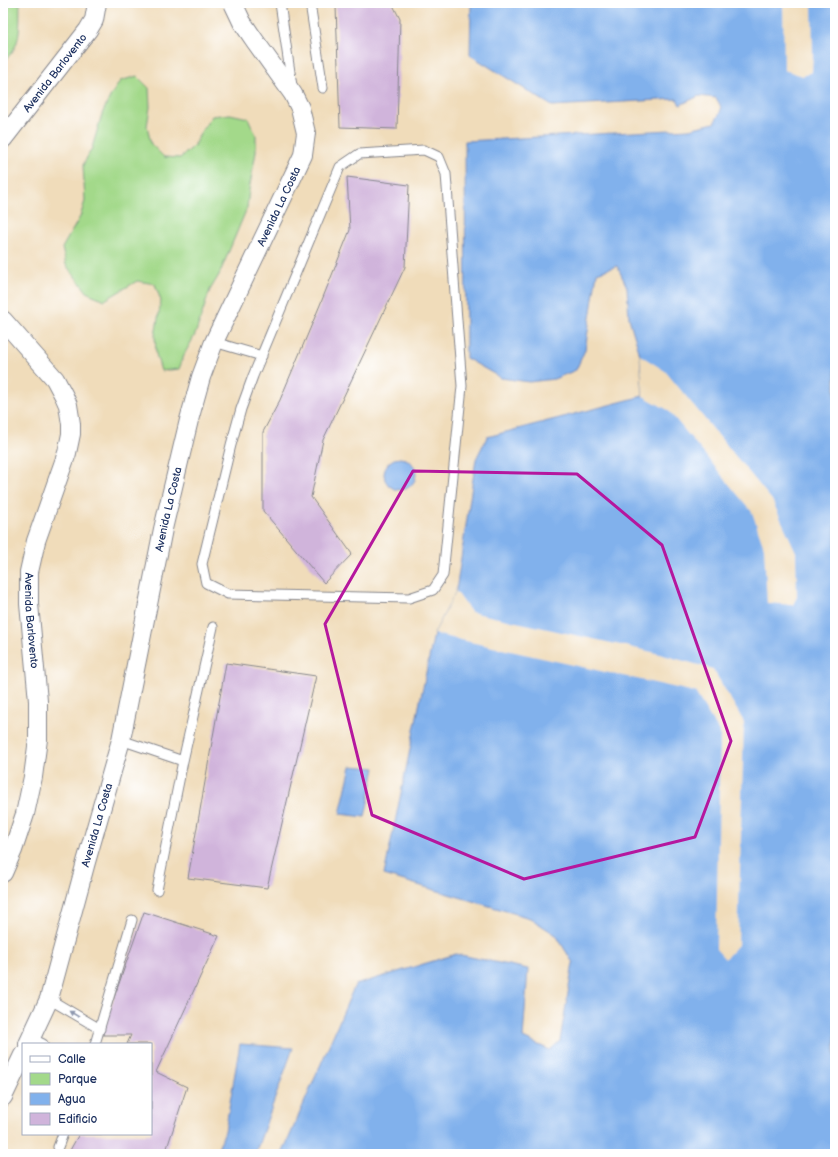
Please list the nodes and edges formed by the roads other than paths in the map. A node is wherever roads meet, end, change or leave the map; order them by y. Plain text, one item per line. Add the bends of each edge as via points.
1 (97, 3) edge
2 (234, 3) edge
3 (280, 3) edge
4 (310, 3) edge
5 (323, 88) dead end
6 (293, 94) junction
7 (3, 139) edge
8 (3, 320) edge
9 (214, 342) junction
10 (262, 356) junction
11 (213, 627) dead end
12 (122, 740) junction
13 (183, 762) junction
14 (3, 872) edge
15 (157, 890) dead end
16 (132, 920) dead end
17 (49, 999) junction
18 (100, 1029) junction
19 (34, 1042) edge
20 (95, 1043) edge
21 (22, 1056) edge
22 (3, 1097) edge
23 (63, 1135) edge
24 (58, 1147) dead end

1 - 7 street, Avenida Barlovento via 94,20 88,30
2 - 6 street, Avenida La Costa via 242,22
3 - 6 lane
4 - 5 lane
6 - 9 street, Avenida La Costa via 300,108 306,133 303,154
8 - 14 street, Avenida Barlovento via 55,379 68,405 71,424 67,453 36,541 30,572 29,604 38,701 38,739 34,777 25,814
9 - 10 lane
9 - 12 street, Avenida La Costa via 188,420 163,529
10 - 10 lane via 241,409 231,445 202,564 206,583 228,594 409,598 433,590 443,575 462,386 446,174 439,157 424,150 359,154 340,167
11 - 13 lane
12 - 13 lane
12 - 17 street, Avenida La Costa
13 - 15 lane
16 - 18 lane
18 -> 17 lane
17 - 19 street, Avenida La Costa
18 - 20 lane
21 - 22 street
23 - 24 lane

